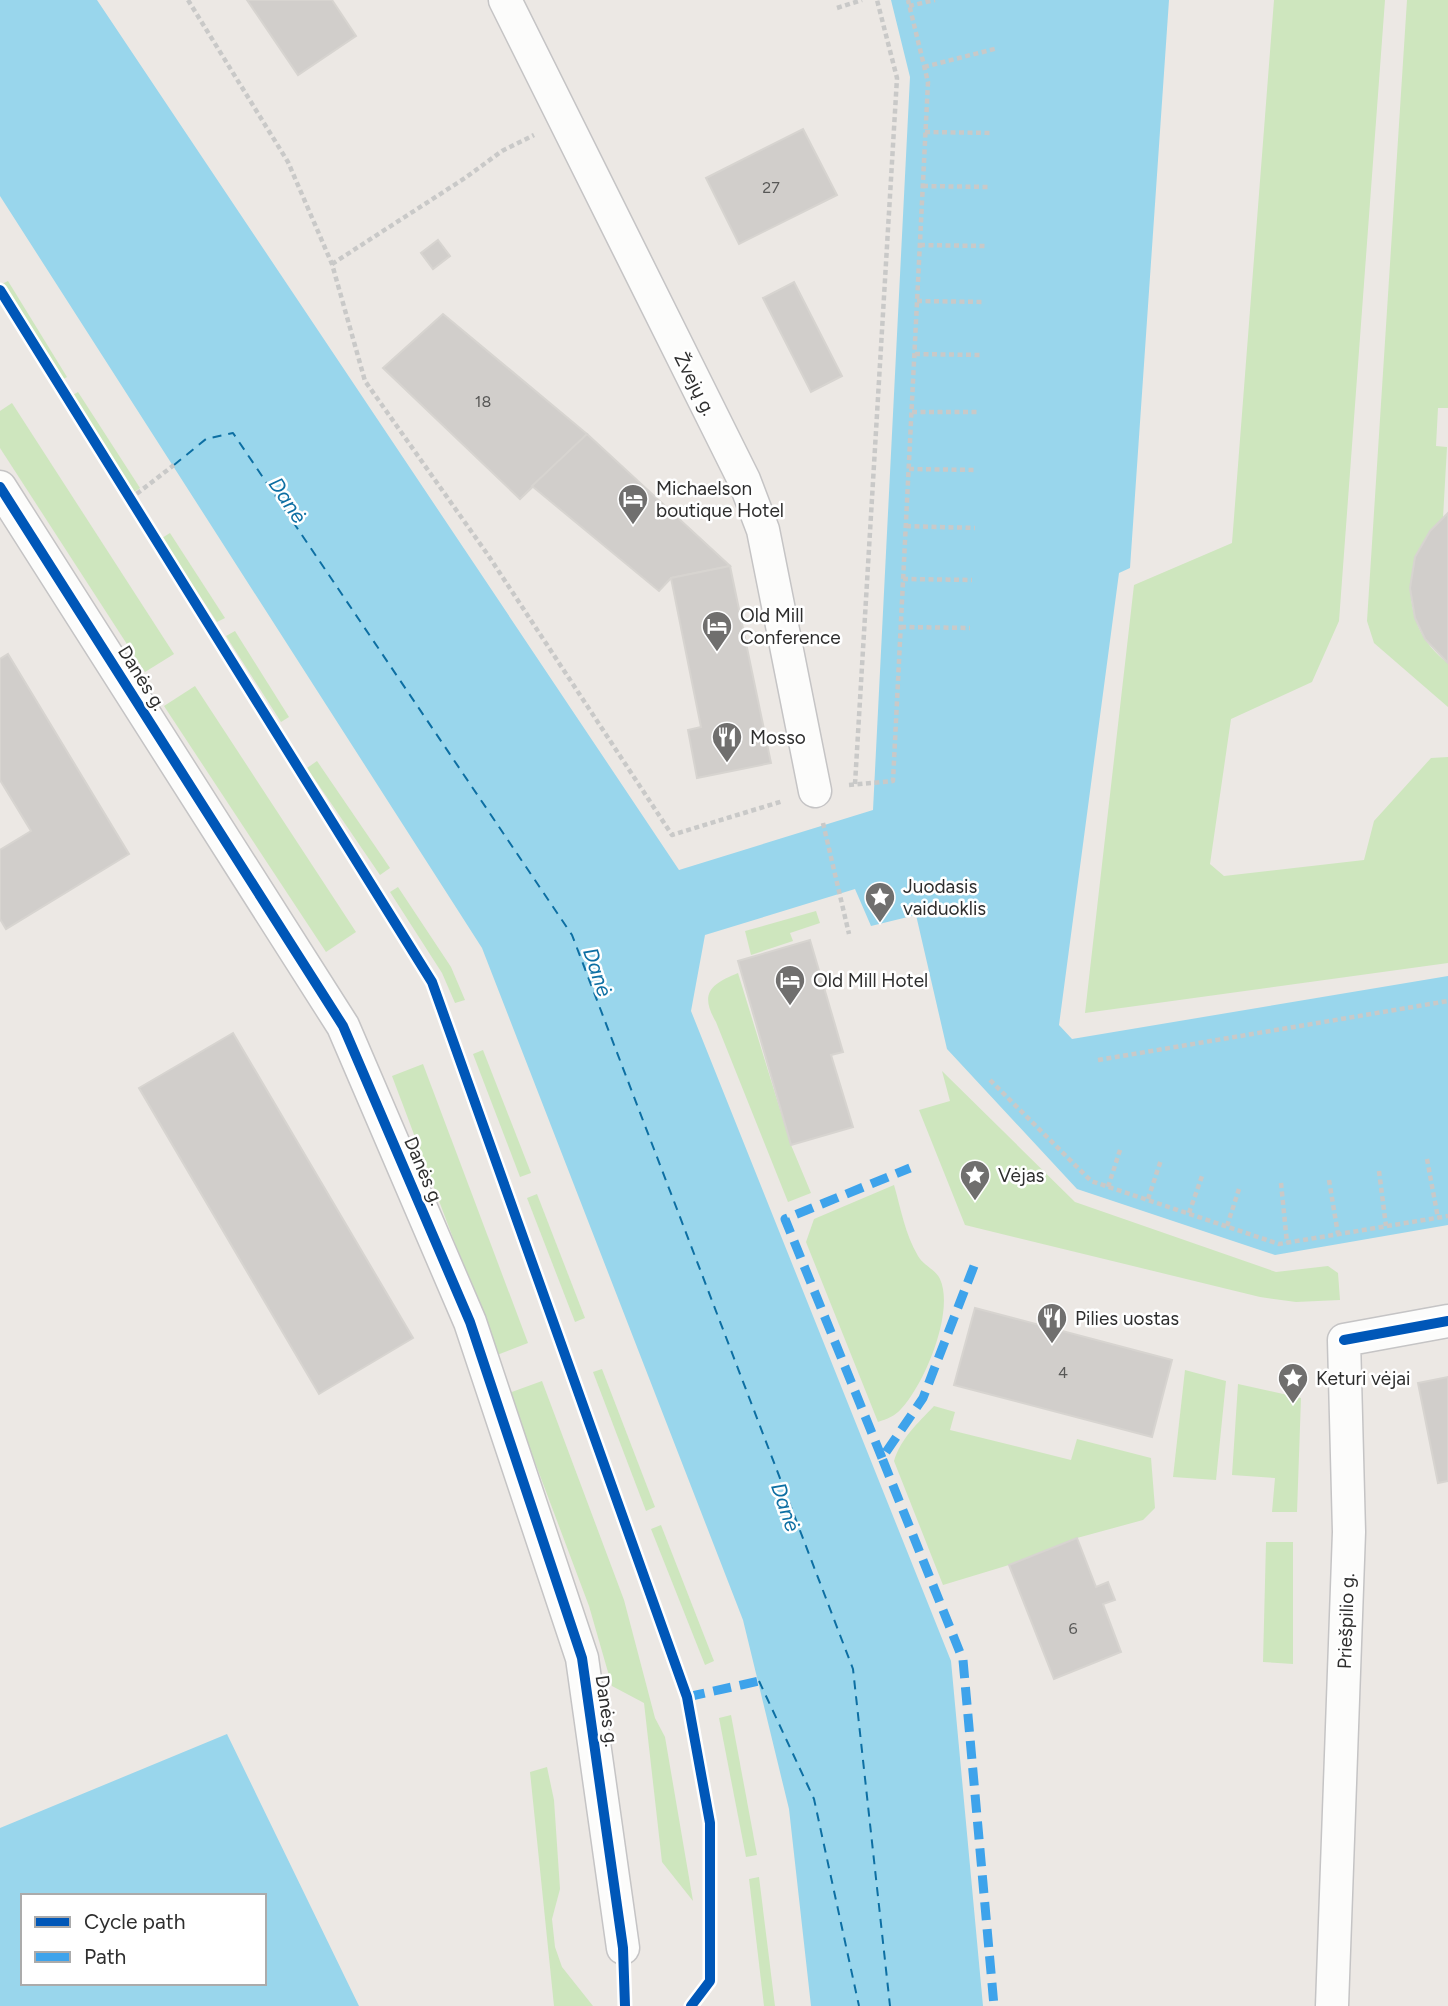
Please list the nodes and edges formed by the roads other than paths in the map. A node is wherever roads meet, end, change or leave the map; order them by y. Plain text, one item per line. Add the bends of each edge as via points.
1 (505, 0) edge
2 (0, 487) edge
3 (818, 802) road end
4 (1448, 1321) edge
5 (623, 1948) dead end
6 (1332, 2006) edge

1 - 3 street, Žvejų g. via 744,480 763,530
2 - 5 street, Danės g. via 343,1026 464,1309 582,1658
4 - 6 street, Priešpilio g. via 1344,1340 1349,1532

